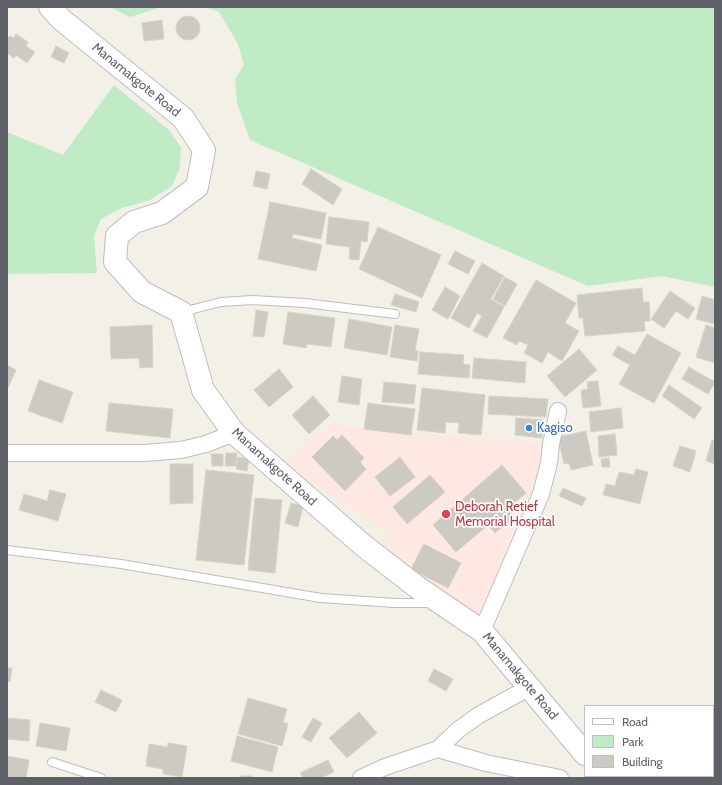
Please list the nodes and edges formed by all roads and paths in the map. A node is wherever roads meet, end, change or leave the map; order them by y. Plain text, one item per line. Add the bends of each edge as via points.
1 (50, 7) edge
2 (181, 312) junction
3 (395, 314) dead end
4 (558, 411) dead end
5 (234, 434) junction
6 (7, 453) edge
7 (7, 550) edge
8 (442, 603) junction
9 (482, 631) junction
10 (530, 687) junction
11 (438, 749) junction
12 (584, 753) edge
13 (52, 762) dead end
14 (101, 778) edge
15 (360, 778) edge
16 (560, 778) edge

1 - 2 street, Manamakgote Road via 62,20 184,118 204,150 197,187 162,213 134,222 117,236 115,262 142,292
2 - 3 lane via 221,302 252,300 305,303
2 - 5 street, Manamakgote Road via 203,390
4 - 9 street via 541,494
5 - 6 street via 181,450 145,453
5 - 8 street, Manamakgote Road via 364,546
7 - 8 lane via 122,564 321,598
8 - 9 street, Manamakgote Road
9 - 10 street, Manamakgote Road
10 - 11 street via 479,715
10 - 12 street, Manamakgote Road
11 - 15 street
11 - 16 street via 486,763
13 - 14 lane

